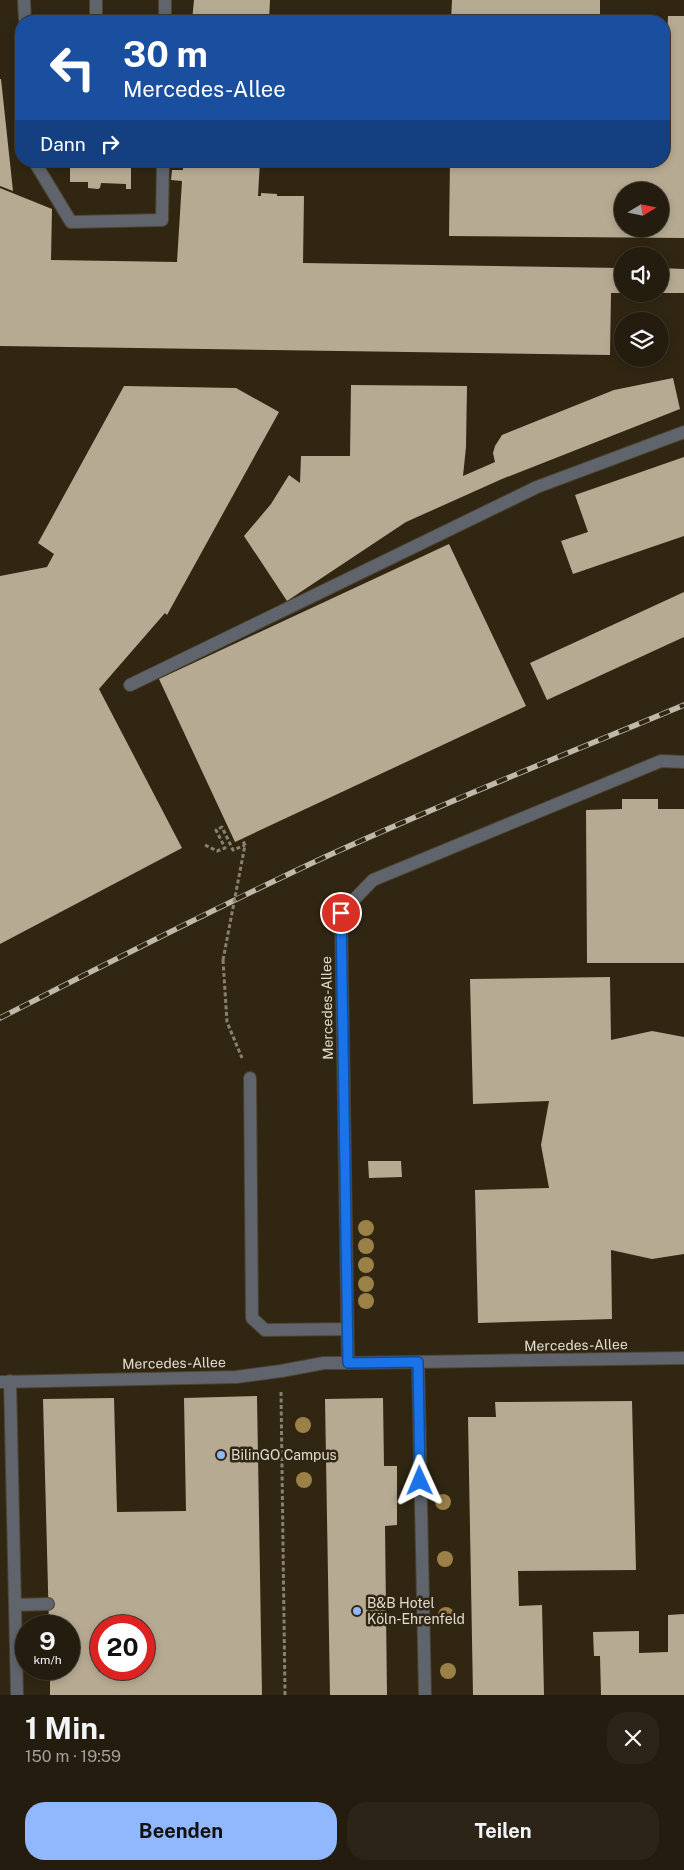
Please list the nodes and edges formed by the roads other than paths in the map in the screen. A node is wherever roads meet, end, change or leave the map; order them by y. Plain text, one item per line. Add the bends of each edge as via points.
1 (24, 0) edge
2 (96, 0) edge
3 (165, 0) edge
4 (25, 15) edge
5 (96, 15) edge
6 (165, 15) edge
7 (38, 167) edge
8 (163, 167) edge
9 (684, 432) edge
10 (130, 685) dead end
11 (684, 762) edge
12 (250, 1078) road end
13 (347, 1329) junction
14 (684, 1358) edge
15 (418, 1362) junction
16 (348, 1363) junction
17 (5, 1382) edge
18 (48, 1604) dead end
19 (15, 1605) junction
20 (17, 1695) edge
21 (425, 1695) edge

1 - 4 lane
2 - 5 lane
3 - 6 lane
7 - 8 lane via 71,222 162,220
9 - 10 lane via 537,487
11 - 13 lane, Mercedes-Allee via 661,761 373,880 341,913
12 - 13 lane via 252,1318 265,1330
13 - 16 lane, Mercedes-Allee
14 - 15 lane, Mercedes-Allee
15 - 16 lane, Mercedes-Allee
15 - 21 lane
16 - 17 lane, Mercedes-Allee via 324,1363 236,1377
17 - 19 lane
18 - 19 lane
19 - 20 lane

